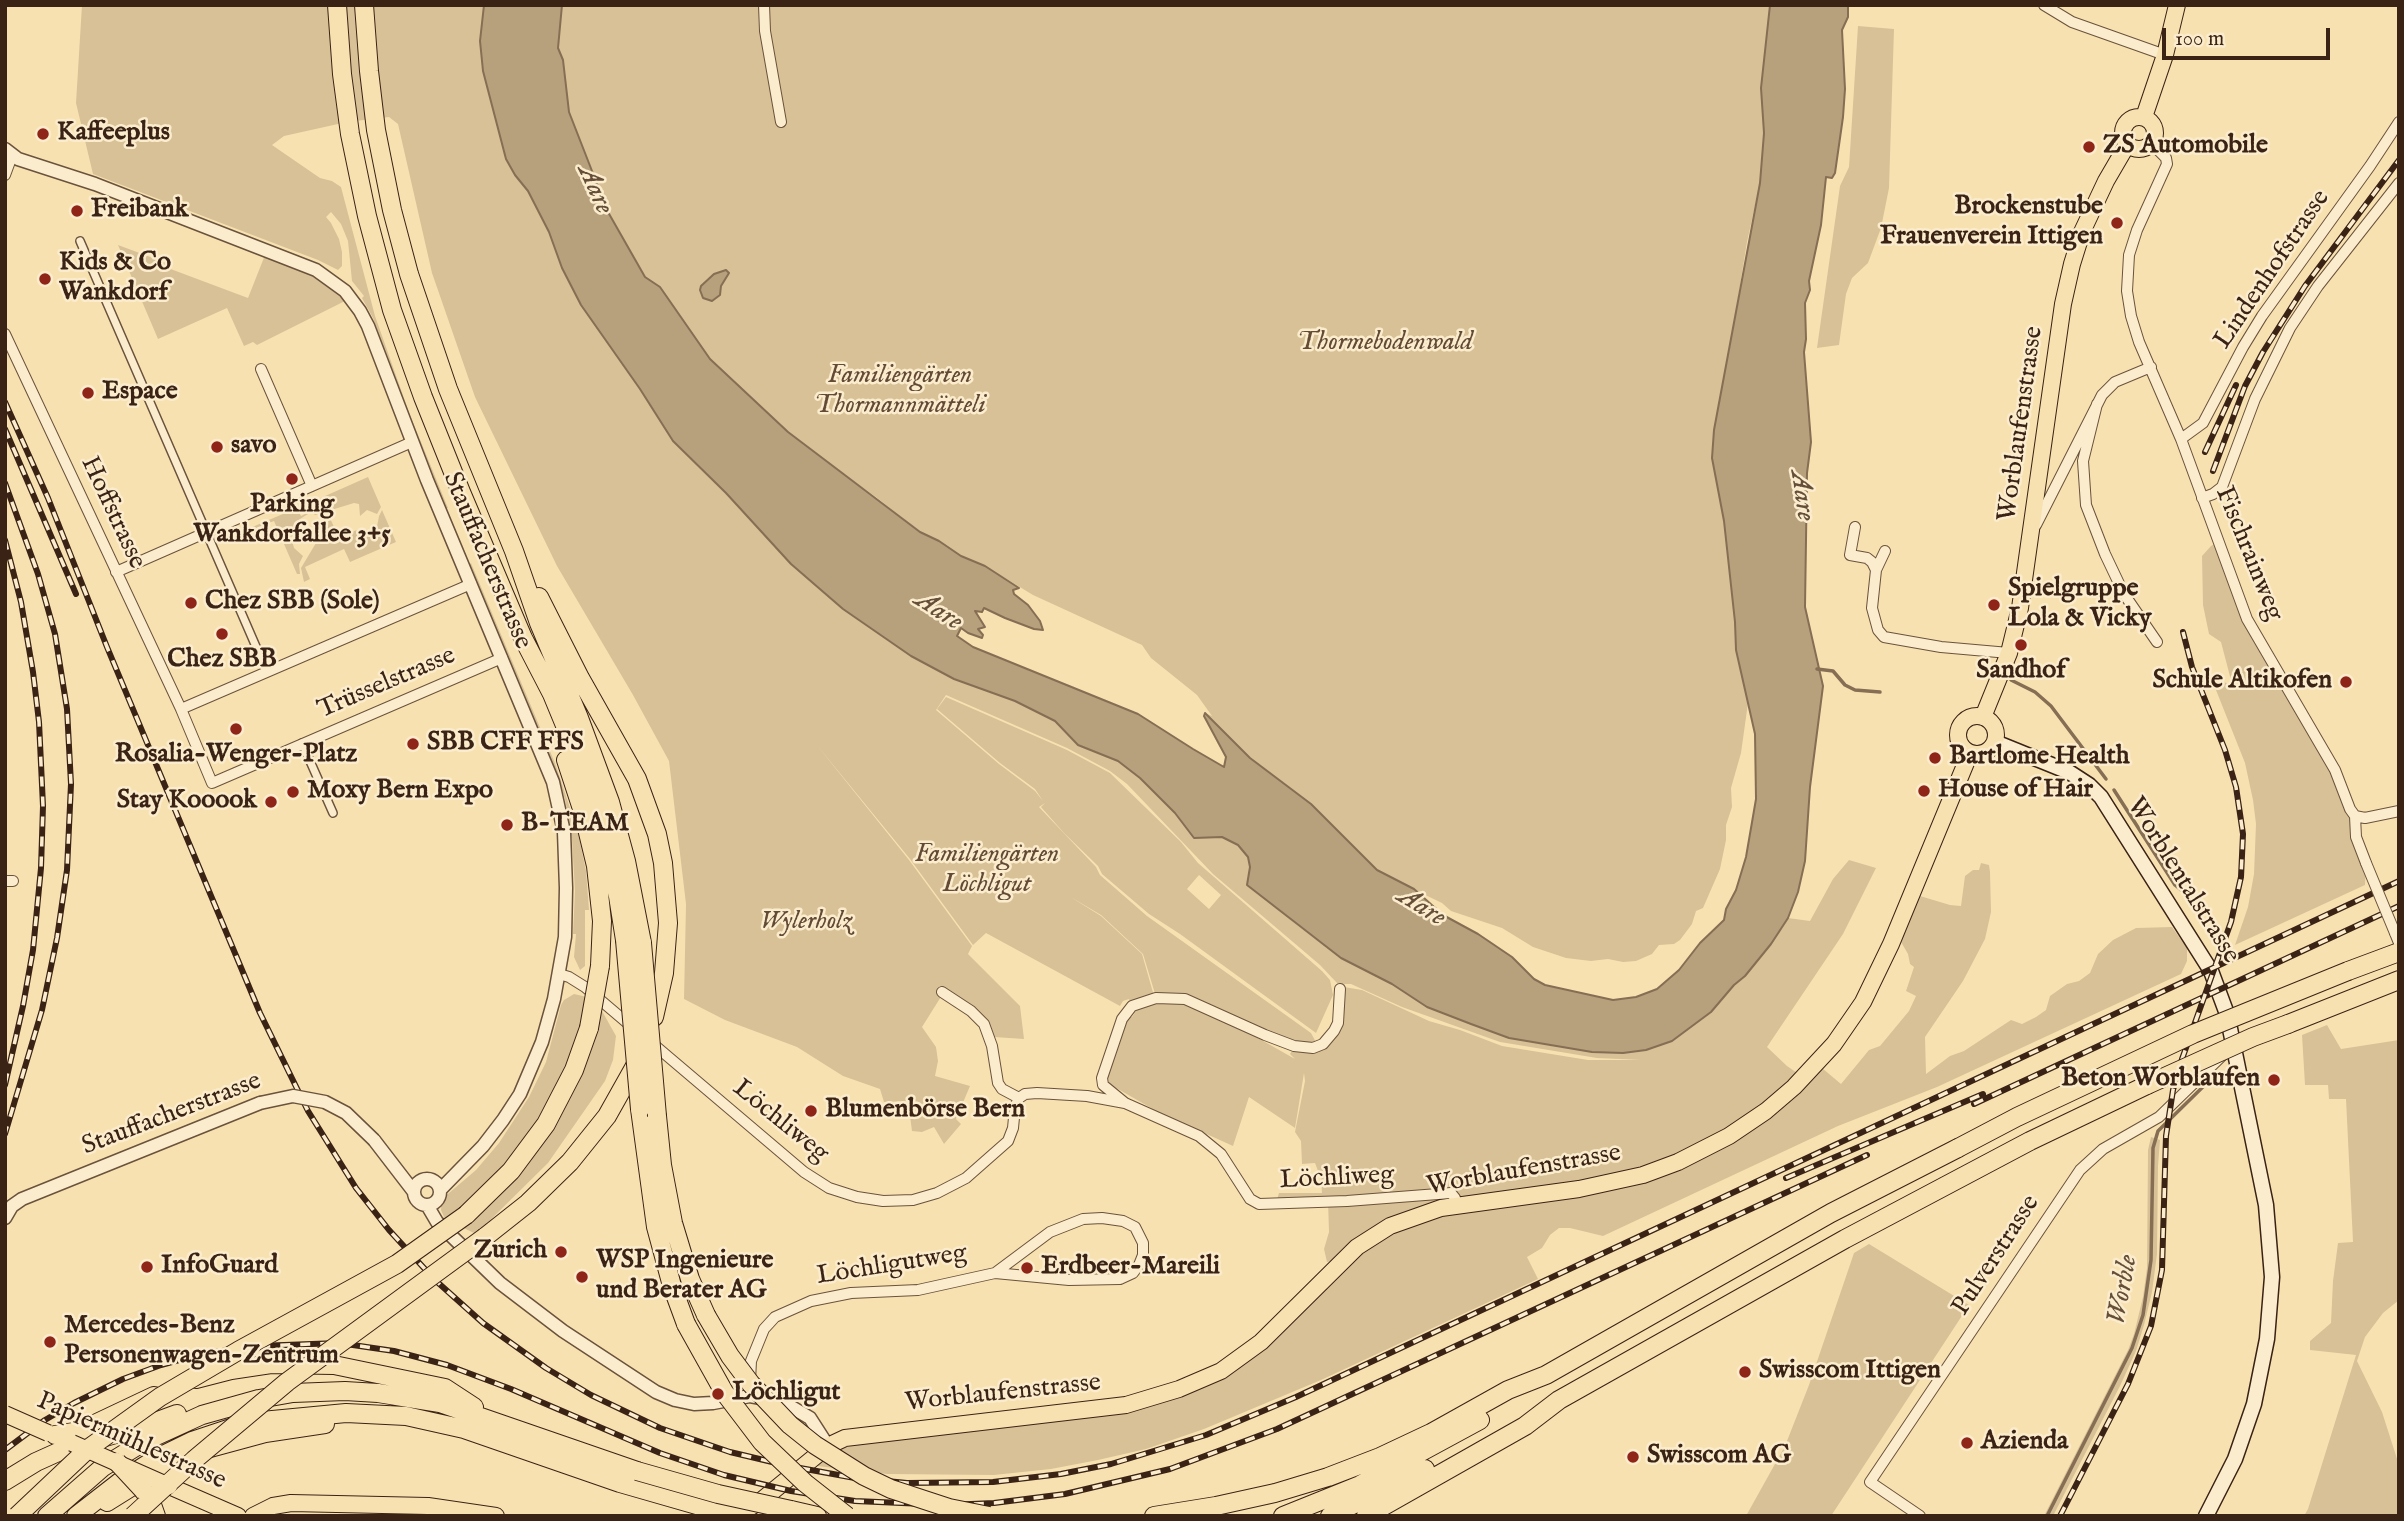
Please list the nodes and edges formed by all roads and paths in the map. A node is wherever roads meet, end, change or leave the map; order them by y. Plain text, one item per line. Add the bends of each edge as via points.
1 (337, 5) edge
2 (364, 5) edge
3 (764, 5) edge
4 (2044, 5) edge
5 (2177, 5) edge
6 (2165, 55) junction
7 (2144, 117) junction
8 (781, 122) dead end
9 (2399, 122) edge
10 (2151, 143) junction
11 (2127, 145) junction
12 (9, 152) edge
13 (5, 175) edge
14 (2399, 183) edge
15 (80, 242) dead end
16 (5, 334) edge
17 (2151, 368) junction
18 (261, 369) dead end
19 (2096, 404) junction
20 (2181, 439) junction
21 (412, 442) junction
22 (312, 486) junction
23 (2202, 498) junction
24 (1855, 527) dead end
25 (206, 532) junction
26 (2030, 537) junction
27 (514, 551) junction
28 (1885, 551) dead end
29 (1876, 570) junction
30 (116, 572) junction
31 (471, 584) junction
32 (523, 638) junction
33 (2157, 642) dead end
34 (2009, 653) junction
35 (502, 657) junction
36 (267, 672) junction
37 (181, 709) junction
38 (1983, 717) junction
39 (1994, 742) junction
40 (302, 743) junction
41 (1970, 753) junction
42 (2399, 811) edge
43 (333, 813) dead end
44 (2355, 816) junction
45 (633, 942) junction
46 (2399, 943) edge
47 (2399, 951) edge
48 (559, 974) junction
49 (2399, 980) edge
50 (1340, 989) dead end
51 (942, 992) dead end
52 (2233, 1042) junction
53 (1019, 1098) junction
54 (1125, 1103) junction
55 (440, 1190) junction
56 (414, 1192) junction
57 (427, 1205) junction
58 (1456, 1205) junction
59 (5, 1218) edge
60 (995, 1273) junction
61 (1546, 1375) junction
62 (750, 1396) junction
63 (259, 1399) junction
64 (1559, 1400) junction
65 (366, 1413) junction
66 (5, 1414) edge
67 (498, 1422) junction
68 (51, 1434) junction
69 (828, 1446) junction
70 (117, 1462) junction
71 (5, 1481) edge
72 (134, 1491) junction
73 (18, 1516) edge
74 (47, 1516) edge
75 (76, 1516) edge
76 (91, 1516) edge
77 (100, 1516) edge
78 (133, 1516) edge
79 (156, 1516) edge
80 (238, 1516) edge
81 (253, 1516) edge
82 (496, 1516) edge
83 (736, 1516) edge
84 (817, 1516) edge
85 (847, 1516) edge
86 (989, 1516) edge
87 (1154, 1516) edge
88 (1283, 1516) edge
89 (1331, 1516) edge
90 (1366, 1516) edge
91 (1920, 1516) edge
92 (2206, 1516) edge

1 - 32 highway via 350,134 372,239 402,339 444,452
2 - 27 highway via 376,130 392,210 421,313
3 - 8 street
4 - 6 street via 2072,22
5 - 6 main road
6 - 7 main road
7 - 10 main road via 2154,127
7 - 11 main road via 2133,117 2124,125
9 - 20 street, Lindenhofstrasse via 2262,316 2203,423
10 - 11 main road via 2138,149
10 - 17 street, Fischrainweg via 2167,164 2137,229 2127,279 2131,316
11 - 26 main road, Worblaufenstrasse via 2106,181 2071,264
12 - 13 street
12 - 21 street, Stauffacherstrasse via 277,254 339,285 368,326
14 - 23 street via 2290,328 2255,399 2222,486
15 - 25 street
16 - 30 street, Hoffstrasse
17 - 19 street via 2112,384
17 - 20 street, Fischrainweg
18 - 22 street
19 - 26 street
19 - 33 street via 2083,461 2086,505 2124,594
20 - 23 street, Fischrainweg
21 - 22 street
21 - 31 street, Stauffacherstrasse
22 - 25 street
23 - 44 street, Fischrainweg via 2247,619 2325,749
24 - 29 street via 1850,555 1867,558
25 - 30 street
25 - 36 street
26 - 34 main road, Worblaufenstrasse
27 - 45 highway via 610,802 626,861
27 - 78 highway, bridge via 637,779 656,834 668,923 664,973 640,1058 607,1116 570,1162 528,1203 287,1382
28 - 29 street
29 - 34 street via 1873,615 1884,637
30 - 37 street, Hoffstrasse
31 - 35 street, Stauffacherstrasse
31 - 36 street
32 - 45 highway via 552,694 589,789
32 - 73 highway, bridge via 591,839 602,921 589,1028 546,1124 511,1171 466,1215 423,1247 143,1408 66,1468
34 - 38 main road, Worblaufenstrasse
35 - 40 street, Trüsselstrasse
35 - 48 street, Stauffacherstrasse via 561,813 566,901
36 - 37 street
37 - 40 street, Trüsselstrasse via 212,783
38 - 39 main road via 1995,730
38 - 41 main road via 1967,719 1959,729 1961,745
39 - 41 main road via 1987,751
39 - 52 main road, Worblentalstrasse via 2069,772 2101,797 2211,971
40 - 43 street
41 - 58 main road, Worblaufenstrasse via 1871,988 1834,1044 1794,1087 1729,1136 1643,1175 1579,1189
42 - 44 street
44 - 46 street, Fischrainweg, bridge via 2356,837
45 - 85 highway, bridge via 640,1109 656,1227 672,1286 713,1376 755,1434 804,1483
45 - 86 highway, bridge via 673,1223 690,1279 730,1356 790,1425 864,1476 949,1508
47 - 61 highway, bridge via 2182,1039 2017,1117 1821,1218
48 - 53 street, Löchliweg via 585,987 804,1172 829,1188 857,1197 913,1200 966,1178 1008,1140
48 - 55 street, Stauffacherstrasse via 542,1042 520,1094 488,1140
49 - 64 highway, bridge via 2204,1058 2030,1141
50 - 54 street, Löchliweg via 1338,1023 1323,1044 1313,1048 1265,1035 1185,999 1156,998 1132,1006 1118,1027 1102,1078 1103,1085
51 - 53 street via 984,1024 998,1083
52 - 91 street, Pulverstrasse via 2159,1117 2103,1149 2080,1170 1870,1482
52 - 92 main road, Worblentalstrasse via 2268,1215 2270,1310 2250,1418 2229,1474
53 - 54 street, Löchliweg via 1047,1093
54 - 58 street, Löchliweg via 1211,1144 1250,1199 1259,1204 1451,1193
55 - 56 street via 427,1179 419,1182
55 - 57 street, Stauffacherstrasse via 437,1200
56 - 57 street, Stauffacherstrasse via 418,1201
56 - 59 street, Stauffacherstrasse, bridge via 374,1140 346,1113 325,1101 293,1096 260,1103 22,1199
57 - 62 street, Stauffacherstrasse via 445,1231 500,1283 656,1392 701,1404
58 - 69 main road, Worblaufenstrasse via 1421,1213 1371,1238 1261,1342 1221,1371 1179,1389 1126,1405 845,1438
60 - 60 street, Löchligutweg via 1120,1279 1139,1265 1143,1243 1135,1227 1123,1220 1083,1219 1050,1232
60 - 62 street, Löchligutweg via 918,1290 823,1297 785,1311 769,1322 759,1337 751,1361
61 - 87 highway via 1353,1468 1242,1501
61 - 88 highway via 1514,1401 1413,1458
62 - 69 street via 771,1398 797,1409 817,1425
63 - 67 highway via 317,1392 378,1393 440,1403
63 - 71 highway via 224,1399 67,1448
63 - 74 highway via 202,1415 145,1441 103,1467
64 - 89 highway via 1520,1415
64 - 90 highway via 1525,1426
65 - 72 highway via 206,1449 147,1477
65 - 75 highway via 292,1416 231,1427 149,1463
65 - 83 highway via 464,1429 620,1483
66 - 68 main road, Papiermühlestrasse, bridge
67 - 68 highway via 445,1388 334,1364 271,1364 208,1376 79,1431
67 - 84 highway, bridge via 637,1471
68 - 70 main road, Papiermühlestrasse, bridge
69 - 83 main road, Worblaufenstrasse
70 - 72 highway, bridge
70 - 80 main road, Papiermühlestrasse, bridge
72 - 76 highway via 106,1503
72 - 77 highway
72 - 79 highway via 150,1499
81 - 82 main road via 291,1503 428,1506

